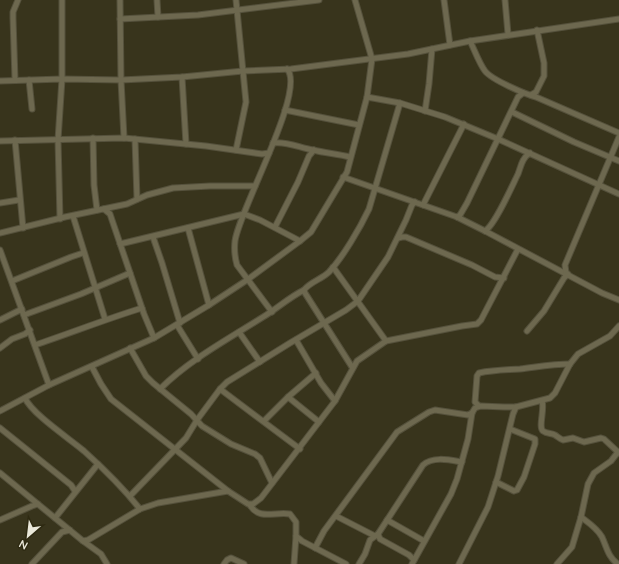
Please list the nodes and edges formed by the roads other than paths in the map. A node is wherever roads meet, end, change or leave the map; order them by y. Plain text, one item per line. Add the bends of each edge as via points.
1 (18, 0) edge
2 (62, 0) edge
3 (120, 0) edge
4 (157, 0) edge
5 (236, 0) edge
6 (319, 0) edge
7 (355, 0) edge
8 (444, 0) edge
9 (504, 0) edge
10 (237, 11) junction
11 (158, 17) junction
12 (120, 19) junction
13 (619, 19) edge
14 (537, 30) junction
15 (508, 34) junction
16 (470, 41) junction
17 (450, 45) junction
18 (432, 49) junction
19 (372, 59) junction
20 (287, 69) junction
21 (243, 71) junction
22 (182, 77) junction
23 (62, 79) junction
24 (15, 80) junction
25 (29, 80) junction
26 (121, 80) junction
27 (0, 81) edge
28 (526, 94) junction
29 (366, 97) junction
30 (400, 103) junction
31 (32, 109) dead end
32 (285, 110) junction
33 (425, 111) junction
34 (512, 112) junction
35 (464, 124) junction
36 (359, 125) junction
37 (619, 133) edge
38 (619, 136) edge
39 (93, 138) junction
40 (124, 138) junction
41 (135, 139) junction
42 (498, 139) junction
43 (14, 140) junction
44 (58, 140) junction
45 (0, 141) edge
46 (186, 144) junction
47 (273, 144) junction
48 (236, 150) junction
49 (314, 150) junction
50 (269, 153) junction
51 (530, 153) junction
52 (350, 156) junction
53 (610, 158) junction
54 (619, 161) edge
55 (344, 177) junction
56 (598, 184) junction
57 (255, 186) junction
58 (375, 189) junction
59 (618, 192) edge
60 (136, 199) junction
61 (19, 200) junction
62 (415, 202) junction
63 (0, 203) edge
64 (423, 205) junction
65 (104, 209) junction
66 (97, 210) junction
67 (244, 214) junction
68 (73, 216) junction
69 (457, 217) junction
70 (60, 219) junction
71 (275, 227) junction
72 (23, 228) junction
73 (188, 228) junction
74 (485, 231) junction
75 (0, 233) edge
76 (153, 237) junction
77 (398, 238) junction
78 (300, 241) junction
79 (120, 244) junction
80 (518, 248) junction
81 (0, 250) edge
82 (83, 253) junction
83 (2, 261) edge
84 (333, 267) junction
85 (130, 273) junction
86 (567, 274) junction
87 (504, 278) junction
88 (12, 280) junction
89 (247, 280) junction
90 (95, 287) junction
91 (304, 290) junction
92 (619, 300) edge
93 (358, 301) junction
94 (209, 305) junction
95 (142, 308) junction
96 (22, 309) junction
97 (272, 312) junction
98 (24, 315) junction
99 (105, 319) junction
100 (0, 320) edge
101 (324, 322) junction
102 (178, 324) junction
103 (619, 326) edge
104 (30, 330) junction
105 (527, 331) dead end
106 (239, 332) junction
107 (154, 338) junction
108 (296, 340) junction
109 (386, 341) junction
110 (35, 344) junction
111 (0, 348) edge
112 (130, 348) junction
113 (198, 359) junction
114 (260, 362) junction
115 (570, 364) junction
116 (92, 367) junction
117 (352, 367) junction
118 (316, 373) junction
119 (49, 385) junction
120 (220, 389) junction
121 (160, 390) junction
122 (288, 397) junction
123 (25, 400) junction
124 (335, 401) junction
125 (542, 401) junction
126 (479, 406) junction
127 (516, 407) junction
128 (0, 411) edge
129 (472, 413) junction
130 (197, 420) junction
131 (264, 422) junction
132 (319, 422) junction
133 (0, 428) edge
134 (510, 429) junction
135 (175, 449) junction
136 (300, 449) junction
137 (618, 453) edge
138 (462, 462) junction
139 (98, 464) junction
140 (1, 474) edge
141 (496, 482) junction
142 (272, 483) junction
143 (223, 487) junction
144 (228, 491) junction
145 (75, 492) junction
146 (220, 492) junction
147 (130, 496) junction
148 (38, 504) junction
149 (250, 505) junction
150 (140, 509) junction
151 (336, 516) junction
152 (581, 517) junction
153 (55, 518) junction
154 (0, 520) edge
155 (387, 520) junction
156 (70, 530) junction
157 (376, 535) junction
158 (296, 536) junction
159 (83, 541) junction
160 (424, 541) junction
161 (315, 548) junction
162 (413, 562) edge
163 (32, 564) edge
164 (107, 564) edge
165 (224, 564) edge
166 (244, 564) edge
167 (294, 564) edge
168 (346, 564) edge
169 (359, 564) edge
170 (459, 564) edge
171 (557, 564) edge
172 (618, 564) edge

1 - 24 street via 13,12
2 - 23 street
3 - 12 street
4 - 11 street
5 - 10 street
6 - 10 street
7 - 19 street
8 - 17 street
9 - 15 street
10 - 11 street
10 - 21 street
11 - 12 street
12 - 26 street
13 - 14 street
14 - 15 street
14 - 28 street via 544,76 535,94
15 - 16 street
16 - 17 street
16 - 28 street via 486,73
17 - 18 street
18 - 19 street
18 - 33 street
19 - 20 street
19 - 29 street
20 - 21 street
20 - 32 street via 290,72 291,86
21 - 22 street
21 - 48 street via 246,102
22 - 26 street
22 - 46 street
23 - 25 street
23 - 26 street
23 - 44 street
24 - 25 street
24 - 27 street
25 - 31 street
26 - 40 street
28 - 34 street via 518,97
28 - 37 street
29 - 30 street
29 - 36 street
30 - 33 street
30 - 58 street
32 - 36 street
32 - 47 street
33 - 35 street
34 - 42 street
34 - 53 street
35 - 42 street
35 - 64 street
36 - 52 street
38 - 53 street
39 - 40 street
39 - 44 street
39 - 66 street
40 - 41 street
41 - 46 street
41 - 60 street
42 - 51 street
42 - 69 street via 467,203
43 - 44 street
43 - 45 street
43 - 61 street
44 - 70 street
46 - 48 street
47 - 49 street via 281,142
47 - 50 street
48 - 50 street
49 - 52 street
49 - 71 street
50 - 57 street
51 - 56 street
51 - 74 street via 522,161 500,210
52 - 55 street
53 - 54 street
53 - 56 street
55 - 58 street
55 - 78 street via 311,232
56 - 59 street
56 - 86 street via 565,265
57 - 60 street via 173,188
57 - 67 street
58 - 62 street
58 - 84 street via 363,223
60 - 65 street via 127,204
61 - 63 street
61 - 72 street
62 - 64 street
62 - 77 street
64 - 69 street
65 - 66 street
65 - 79 street via 110,214
66 - 68 street
67 - 71 street
67 - 73 street
67 - 89 street via 235,240 235,249 238,266
68 - 70 street
68 - 82 street
69 - 74 street
70 - 72 street
71 - 78 street
72 - 75 street
73 - 76 street
73 - 94 street
74 - 80 street
76 - 79 street
76 - 102 street
77 - 87 street via 406,237 495,278
77 - 93 street
78 - 89 street
79 - 85 street
80 - 86 street
80 - 87 street
81 - 83 street
82 - 88 street
82 - 90 street
83 - 88 street
84 - 91 street
84 - 93 street
85 - 90 street
85 - 95 street
86 - 92 street
86 - 105 street via 544,311
87 - 109 street via 482,320 477,324
88 - 96 street
89 - 94 street
89 - 97 street
90 - 98 street
90 - 99 street
91 - 97 street
91 - 101 street
93 - 101 street
93 - 109 street
94 - 102 street
95 - 99 street
95 - 107 street
96 - 98 street
96 - 100 street
97 - 106 street
98 - 104 street
99 - 110 street
101 - 108 street
101 - 117 street
102 - 107 street
102 - 113 street
103 - 115 street via 603,341 578,354
104 - 110 street
104 - 111 street
106 - 113 street
106 - 114 street
107 - 112 street
108 - 114 street
108 - 118 street
109 - 117 street via 365,354
110 - 119 street
112 - 116 street
112 - 121 street via 146,376
113 - 121 street via 178,372
114 - 120 street
115 - 125 street via 555,393
115 - 126 street via 479,373 475,402
116 - 119 street
116 - 135 street via 111,399
117 - 124 street
118 - 122 street
118 - 124 street
119 - 123 street
120 - 130 street
120 - 131 street
121 - 130 street
122 - 131 street
122 - 132 street
123 - 128 street
123 - 139 street
124 - 132 street
125 - 127 street
125 - 137 street via 543,431 563,440 573,438 584,442 601,438
126 - 127 street
126 - 129 street
127 - 134 street
129 - 138 street
129 - 151 street via 468,415 435,410 397,432
130 - 135 street via 186,438
130 - 142 street via 225,441 260,458
131 - 136 street
132 - 136 street
133 - 145 street via 71,485
134 - 141 street
134 - 141 street via 535,439 535,444 517,490 514,492
135 - 143 street
135 - 147 street
136 - 142 street
137 - 152 street via 594,473 588,484
138 - 155 street via 437,459 425,462
138 - 160 street via 451,494
139 - 145 street
139 - 147 street
140 - 148 street
141 - 170 street via 488,507
142 - 149 street via 257,502
143 - 144 street
143 - 146 street
144 - 146 street
144 - 149 street
145 - 153 street
146 - 150 street via 158,503
147 - 150 street
148 - 153 street
148 - 154 street
149 - 158 street via 256,512 267,516 290,514 296,522
150 - 159 street
151 - 157 street
151 - 161 street
152 - 171 street via 572,547
152 - 172 street via 602,537 609,556
153 - 156 street
155 - 157 street
155 - 160 street
156 - 159 street
156 - 163 street via 62,532
157 - 162 street via 409,555
157 - 169 street via 370,540
158 - 161 street
158 - 167 street
159 - 164 street via 101,554
160 - 162 street
161 - 168 street
165 - 166 street via 231,558

